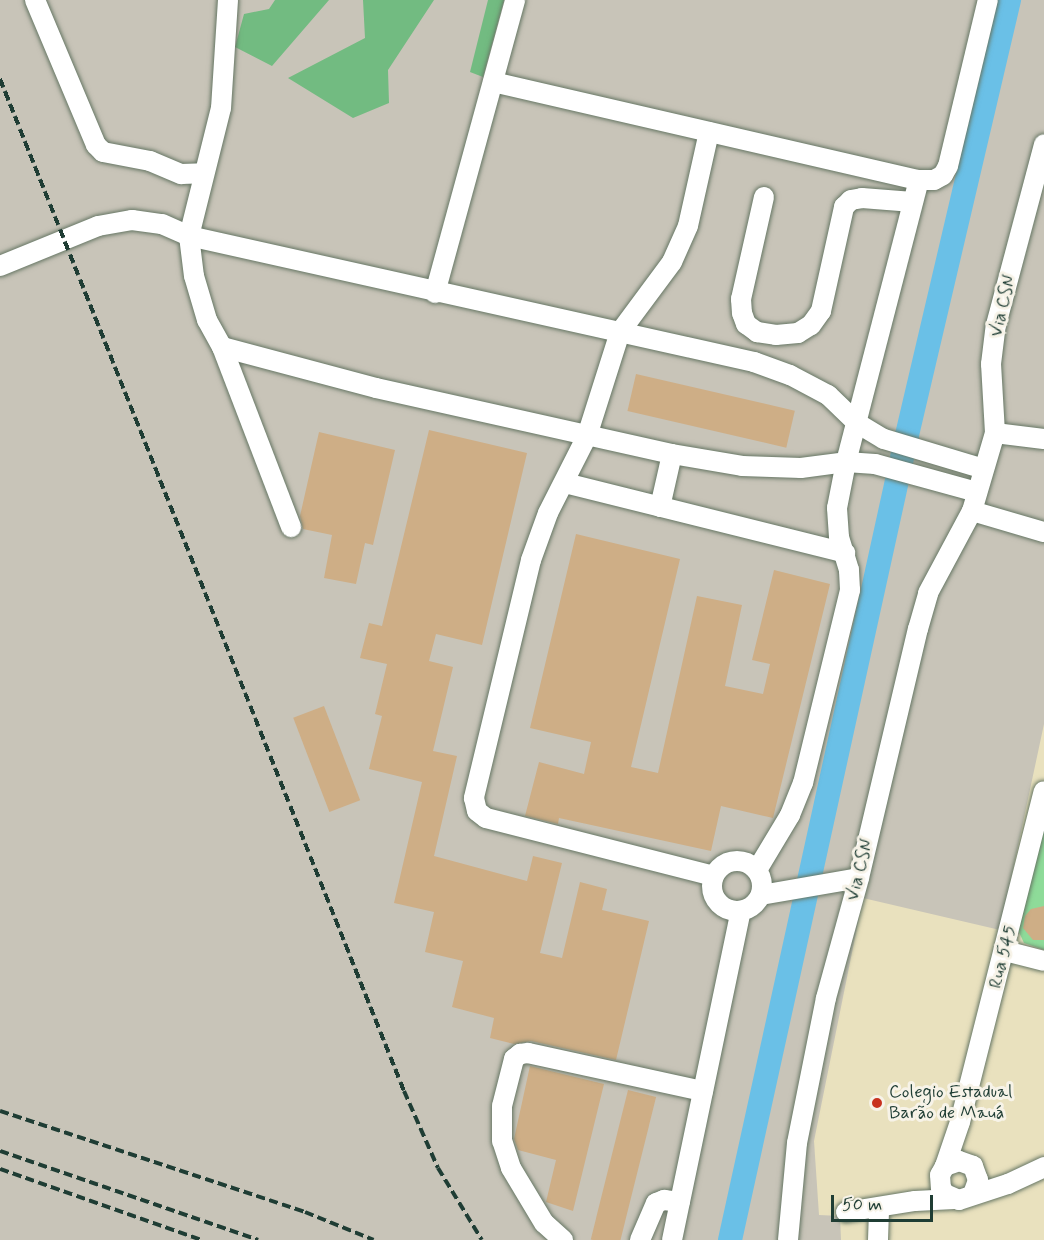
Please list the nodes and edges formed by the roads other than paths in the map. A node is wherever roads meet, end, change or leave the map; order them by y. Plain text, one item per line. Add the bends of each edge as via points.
1 (35, 0) edge
2 (228, 0) edge
3 (515, 0) edge
4 (988, 0) edge
5 (493, 82) junction
6 (709, 132) junction
7 (1044, 144) edge
8 (204, 173) junction
9 (919, 180) junction
10 (764, 197) dead end
11 (913, 202) junction
12 (189, 236) junction
13 (0, 266) edge
14 (435, 292) junction
15 (620, 332) junction
16 (222, 347) junction
17 (857, 423) junction
18 (995, 433) junction
19 (587, 436) junction
20 (1044, 440) edge
21 (672, 454) junction
22 (846, 462) junction
23 (984, 469) junction
24 (565, 483) junction
25 (977, 492) junction
26 (660, 507) junction
27 (972, 511) junction
28 (291, 527) dead end
29 (1044, 532) edge
30 (845, 553) junction
31 (1044, 791) edge
32 (757, 870) junction
33 (713, 876) junction
34 (850, 879) junction
35 (761, 895) junction
36 (741, 911) junction
37 (1005, 951) junction
38 (1044, 961) edge
39 (703, 1091) junction
40 (960, 1122) junction
41 (972, 1167) junction
42 (1044, 1167) edge
43 (942, 1173) junction
44 (1008, 1184) junction
45 (963, 1196) junction
46 (680, 1202) junction
47 (915, 1202) junction
48 (879, 1208) junction
49 (846, 1212) dead end
50 (563, 1240) edge
51 (640, 1240) edge
52 (672, 1240) edge
53 (788, 1240) edge
54 (878, 1240) edge

1 - 8 street via 96,145 103,152 150,161 182,174
2 - 8 street via 221,108
3 - 5 street
4 - 9 street via 948,166 934,180
5 - 6 street
5 - 14 street
6 - 9 street
6 - 15 street via 684,235 672,262
7 - 18 street, Via CSN via 996,325 991,364
8 - 12 street
9 - 11 street
10 - 11 street via 741,313 752,328 776,335 798,333 811,325 821,311 844,207 851,200
11 - 17 street
12 - 13 street via 162,224 132,220 98,226
12 - 14 street
12 - 16 street via 194,276 207,320
14 - 15 street
15 - 17 street via 704,349 790,375 828,395
15 - 19 street
16 - 19 street via 376,388
16 - 28 street
17 - 22 street
17 - 23 street via 884,439
18 - 20 street
18 - 23 street, Via CSN
19 - 21 street
19 - 24 street
21 - 22 street via 741,466 801,468
21 - 26 street
22 - 25 street via 875,464
22 - 30 street via 837,508 839,537
23 - 25 street, Via CSN
24 - 26 street
24 - 33 street via 548,513 531,560 474,798 477,811 486,818
25 - 27 street, Via CSN
26 - 30 street
27 - 29 street
27 - 34 street, Via CSN via 928,593
30 - 32 street via 850,590 803,783 790,815
31 - 37 street, Rua 545
32 - 33 street via 742,860 734,860 725,863
32 - 35 street via 763,886
33 - 36 street via 711,885 717,901 732,911
34 - 35 street
34 - 53 street, Via CSN via 799,1131
35 - 36 street via 756,903
36 - 39 street
37 - 38 street
37 - 40 street, Rua 545
39 - 46 street
39 - 50 street via 528,1053 514,1059 502,1106 502,1141 511,1168 544,1223
40 - 41 street, Rua 545 via 960,1137
40 - 43 street, Rua 545
41 - 43 street via 952,1162
41 - 44 street
41 - 45 street via 978,1180
42 - 44 street
43 - 45 street via 945,1194
43 - 47 street via 930,1192
44 - 45 street
45 - 47 street
46 - 51 street via 656,1203
46 - 52 street
47 - 48 street
48 - 49 street
48 - 54 street

